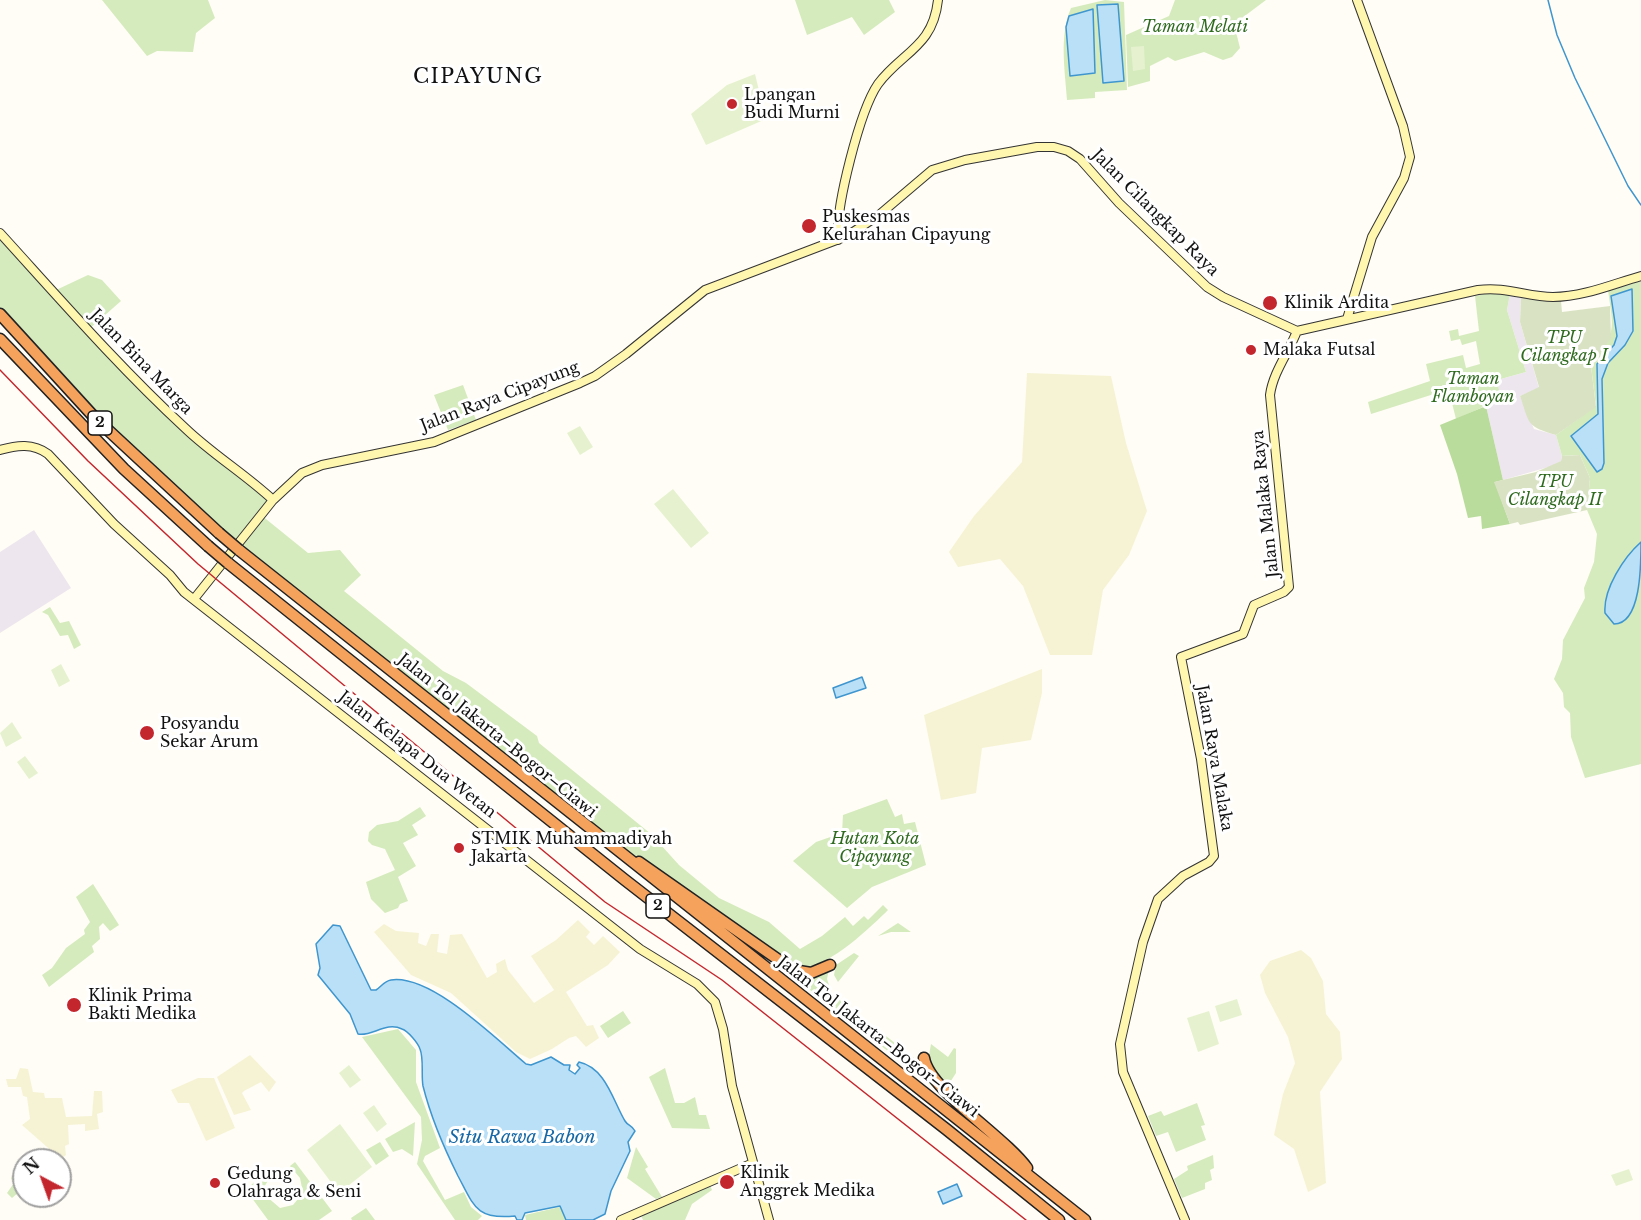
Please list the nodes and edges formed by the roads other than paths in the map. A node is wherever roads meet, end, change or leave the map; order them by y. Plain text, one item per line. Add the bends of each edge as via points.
1 (938, 0) edge
2 (1357, 0) edge
3 (0, 233) edge
4 (831, 239) junction
5 (1641, 276) edge
6 (0, 314) edge
7 (1347, 319) junction
8 (1297, 331) junction
9 (0, 339) edge
10 (0, 450) edge
11 (273, 500) junction
12 (194, 599) junction
13 (1186, 653) joint
14 (614, 849) junction
15 (830, 965) dead end
16 (924, 1058) dead end
17 (753, 1163) junction
18 (1036, 1181) junction
19 (621, 1220) edge
20 (769, 1220) edge
21 (1059, 1220) edge
22 (1085, 1220) edge
23 (1185, 1220) edge

1 - 4 street via 931,27 914,52 886,74 873,94 850,159
2 - 7 street via 1403,126 1410,157 1404,178 1372,237
3 - 11 street, Jalan Bina Marga via 161,406
4 - 8 street, Jalan Cilangkap Raya via 879,215 932,170 965,160 1054,147 1080,159 1119,203 1207,287
4 - 11 street, Jalan Raya Cipayung via 824,247 705,290 626,354 580,383 434,442 309,470
5 - 7 street via 1564,297 1485,289
6 - 14 highway, Jalan Tol Jakarta–Bogor–Ciawi / 2, bridge via 95,418 219,533
7 - 8 street
8 - 13 street, Jalan Malaka Raya via 1272,381 1270,395 1289,587 1254,605 1243,634
9 - 21 highway, Jalan Tol Jakarta–Bogor–Ciawi / 2, bridge via 124,470 228,563
10 - 12 street, Jalan Kelapa Dua Wetan via 23,445 41,449
11 - 12 street, Jalan Raya Cipayung
12 - 17 street, Jalan Kelapa Dua Wetan via 640,950 703,989 715,1002 722,1020 732,1086
13 - 23 street, Jalan Raya Malaka via 1180,659 1192,708 1214,856 1183,876 1158,899 1143,942 1119,1054
14 - 15 highway via 671,882 793,970 811,973
14 - 18 highway, Jalan Tol Jakarta–Bogor–Ciawi / 2
16 - 18 highway via 932,1076 1009,1148
17 - 19 street
17 - 20 street, Jalan Kelapa Dua Wetan
18 - 22 highway, Jalan Tol Jakarta–Bogor–Ciawi / 2

